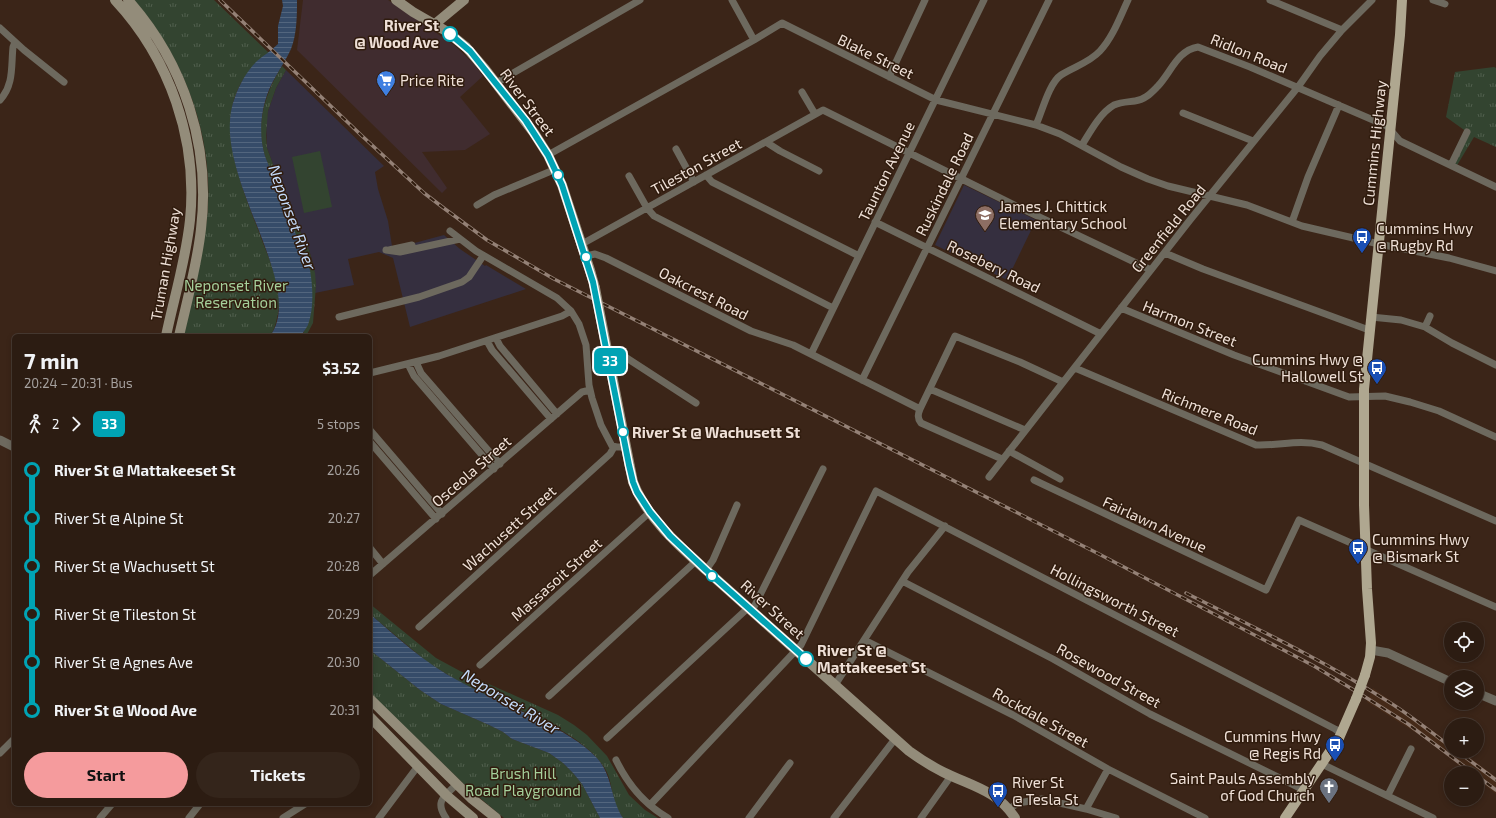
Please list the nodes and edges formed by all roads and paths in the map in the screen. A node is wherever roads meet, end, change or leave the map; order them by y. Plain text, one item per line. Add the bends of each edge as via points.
1 (115, 0) edge
2 (128, 0) edge
3 (396, 0) edge
4 (464, 0) edge
5 (640, 0) edge
6 (732, 0) edge
7 (925, 0) edge
8 (983, 0) edge
9 (1049, 0) edge
10 (1128, 0) edge
11 (1270, 0) edge
12 (1372, 0) edge
13 (1402, 0) edge
14 (1434, 0) edge
15 (1445, 4) dead end
16 (434, 24) junction
17 (0, 28) edge
18 (1342, 30) junction
19 (754, 40) junction
20 (15, 42) junction
21 (889, 77) junction
22 (64, 82) dead end
23 (496, 83) junction
24 (1298, 88) junction
25 (802, 92) dead end
26 (0, 100) edge
27 (936, 100) junction
28 (1339, 106) junction
29 (1183, 113) dead end
30 (815, 114) junction
31 (993, 114) junction
32 (1036, 125) junction
33 (1390, 131) junction
34 (1467, 132) dead end
35 (1253, 141) junction
36 (766, 142) junction
37 (1082, 145) junction
38 (676, 149) dead end
39 (910, 152) junction
40 (548, 155) junction
41 (1451, 165) junction
42 (556, 170) junction
43 (819, 171) dead end
44 (706, 175) junction
45 (629, 176) dead end
46 (962, 178) junction
47 (694, 182) junction
48 (1496, 187) edge
49 (1211, 196) junction
50 (477, 205) dead end
51 (647, 208) junction
52 (875, 222) junction
53 (1292, 222) junction
54 (189, 229) junction
55 (201, 230) junction
56 (455, 235) junction
57 (582, 244) junction
58 (1379, 244) junction
59 (928, 248) junction
60 (1164, 253) junction
61 (483, 256) junction
62 (586, 256) junction
63 (859, 256) junction
64 (1151, 270) junction
65 (1496, 271) edge
66 (834, 308) junction
67 (1121, 308) junction
68 (571, 311) junction
69 (339, 316) dead end
70 (1371, 316) junction
71 (1430, 316) dead end
72 (1425, 327) junction
73 (1369, 330) junction
74 (166, 334) edge
75 (179, 334) edge
76 (1101, 334) junction
77 (496, 338) junction
78 (487, 341) junction
79 (608, 353) junction
80 (811, 354) junction
81 (412, 363) junction
82 (1496, 365) edge
83 (1075, 368) junction
84 (372, 373) edge
85 (862, 380) junction
86 (1063, 382) junction
87 (930, 389) junction
88 (590, 390) junction
89 (1364, 397) junction
90 (696, 403) dead end
91 (920, 409) junction
92 (558, 414) junction
93 (551, 419) junction
94 (1025, 430) junction
95 (372, 432) edge
96 (1496, 437) edge
97 (0, 440) edge
98 (372, 444) edge
99 (12, 446) edge
100 (614, 447) junction
101 (626, 447) junction
102 (1009, 451) junction
103 (1002, 459) junction
104 (1363, 462) junction
105 (497, 466) junction
106 (823, 469) dead end
107 (989, 477) dead end
108 (1060, 479) dead end
109 (1034, 480) dead end
110 (737, 505) dead end
111 (650, 512) junction
112 (442, 514) junction
113 (436, 519) junction
114 (1496, 521) edge
115 (945, 526) junction
116 (1365, 548) junction
117 (372, 550) edge
118 (696, 561) junction
119 (383, 564) junction
120 (706, 570) junction
121 (372, 573) edge
122 (902, 581) junction
123 (1496, 607) edge
124 (750, 609) junction
125 (419, 627) dead end
126 (864, 640) junction
127 (1371, 650) junction
128 (797, 651) junction
129 (480, 665) dead end
130 (1444, 679) edge
131 (835, 684) junction
132 (549, 696) dead end
133 (1484, 696) edge
134 (372, 701) edge
135 (1496, 701) edge
136 (381, 710) junction
137 (372, 718) edge
138 (372, 720) edge
139 (1341, 733) junction
140 (607, 738) dead end
141 (895, 739) junction
142 (12, 741) edge
143 (1411, 749) dead end
144 (0, 753) edge
145 (616, 760) dead end
146 (790, 763) dead end
147 (1322, 764) junction
148 (418, 766) junction
149 (1108, 769) junction
150 (952, 776) junction
151 (457, 784) junction
152 (1304, 790) junction
153 (446, 795) junction
154 (1388, 795) junction
155 (650, 805) junction
156 (110, 806) edge
157 (198, 806) edge
158 (302, 806) edge
159 (1086, 809) junction
160 (1012, 815) edge
161 (100, 818) edge
162 (189, 818) edge
163 (283, 818) edge
164 (379, 818) edge
165 (446, 818) edge
166 (473, 818) edge
167 (496, 818) edge
168 (668, 818) edge
169 (749, 818) edge
170 (834, 818) edge
171 (921, 818) edge
172 (1116, 818) edge
173 (1205, 818) edge
174 (1285, 818) edge
175 (1433, 818) edge

1 - 54 main road, Truman Highway via 154,52 178,106 190,164
2 - 55 main road, Truman Highway via 165,51 191,110 202,167
3 - 16 main road, River Street
4 - 16 main road
5 - 23 street
6 - 19 street
7 - 21 street
8 - 27 street, Taunton Avenue
9 - 31 street, Ruskindale Road
10 - 32 street via 1100,51 1090,60 1059,76 1052,86
11 - 18 street
12 - 18 street, Greenfield Road
13 - 33 main road, Cummins Highway
14 - 15 street
16 - 23 main road, River Street via 466,47
17 - 20 street
18 - 24 street, Greenfield Road
19 - 21 street, Blake Street via 782,24
19 - 40 street, Blake Street
20 - 22 street
20 - 26 street via 11,80
21 - 27 street, Blake Street
23 - 40 main road, River Street via 530,126
24 - 28 street, Ridlon Road
24 - 35 street, Greenfield Road
24 - 37 street, Ridlon Road via 1198,46 1190,48 1181,54 1146,98 1123,102 1106,112
25 - 30 street
27 - 31 street, Blake Street
27 - 39 street, Taunton Avenue
28 - 33 street, Ridlon Road via 1387,126
28 - 53 street via 1308,177
29 - 35 street
30 - 36 street, Tileston Street
30 - 39 street, Tileston Street via 823,110
31 - 32 street, Blake Street
31 - 46 street, Ruskindale Road
32 - 37 street, Blake Street
33 - 41 street, Ridlon Road via 1400,141
33 - 58 main road, Cummins Highway
34 - 41 street
35 - 49 street, Greenfield Road
36 - 43 street
36 - 44 street, Tileston Street
37 - 49 street, Blake Street via 1148,179
38 - 47 street
39 - 46 street
39 - 52 street, Taunton Avenue
40 - 42 main road, River Street
41 - 48 street, Ridlon Road
42 - 50 street via 494,195
42 - 57 main road, River Street
44 - 47 street, Tileston Street
44 - 63 street via 712,182
45 - 51 street
46 - 59 street, Ruskindale Road
46 - 64 street
47 - 51 street, Tileston Street
49 - 53 street, Blake Street via 1247,205
49 - 60 street, Greenfield Road
51 - 57 street, Tileston Street
51 - 66 street via 657,218
52 - 59 street, Rosebery Road
52 - 63 street, Taunton Avenue
53 - 58 street, Blake Street
54 - 55 main road
54 - 74 main road, Truman Highway
55 - 75 main road, Truman Highway
56 - 56 street via 386,250 400,252
56 - 61 street
57 - 62 main road, River Street
58 - 65 street, Blake Street via 1449,258
58 - 70 main road, Cummins Highway
59 - 76 street, Rosebery Road
59 - 85 street, Ruskindale Road
60 - 64 street, Greenfield Road
60 - 73 street
61 - 68 street via 557,298
61 - 69 street via 469,277 462,282 419,297
62 - 79 main road, River Street, bridge
62 - 80 street, Oakcrest Road via 595,254 606,258 751,331 783,341
63 - 66 street, Taunton Avenue
64 - 67 street, Greenfield Road
66 - 80 street, Taunton Avenue
67 - 76 street, Greenfield Road
67 - 89 street, Harmon Street via 1299,379 1349,397
68 - 77 street
68 - 88 street via 579,324 586,345
70 - 72 street via 1401,320
70 - 73 main road, Cummins Highway
71 - 72 street
72 - 82 street
73 - 89 main road, Cummins Highway
76 - 83 street, Greenfield Road
77 - 78 street
77 - 92 street
78 - 81 street
78 - 93 street
79 - 90 street via 619,353
79 - 101 main road, River Street
80 - 85 street, Oakcrest Road
81 - 84 street
81 - 105 street via 414,376
83 - 86 street, Greenfield Road
83 - 104 street, Richmere Road via 1256,445 1311,442
85 - 91 street, Oakcrest Road
86 - 87 street via 955,336
86 - 94 street, Greenfield Road
87 - 91 street
87 - 94 street
88 - 92 street, Osceola Street via 582,392
88 - 100 street via 602,425 610,444
89 - 96 street, Harmon Street via 1385,396 1423,406
89 - 104 main road, Cummins Highway
91 - 103 street via 918,417 921,423
92 - 93 street, Osceola Street
93 - 105 street, Osceola Street
94 - 102 street, Greenfield Road
95 - 112 street
97 - 99 street
98 - 113 street
100 - 101 street
100 - 125 street, Wachusett Street via 610,454
101 - 111 main road, River Street via 633,482
102 - 103 street, Greenfield Road
102 - 108 street
103 - 107 street, Greenfield Road
104 - 114 street, Richmere Road
104 - 116 main road, Cummins Highway
105 - 112 street, Osceola Street
106 - 124 street
109 - 116 street, Fairlawn Avenue via 1266,590 1299,520
110 - 120 street via 713,560
111 - 118 main road, River Street
111 - 129 street, Massasoit Street
112 - 113 street, Osceola Street
113 - 119 street, Osceola Street
115 - 122 street
115 - 128 street, Hollingsworth Street via 876,491
115 - 139 street, Hollingsworth Street
116 - 123 street
116 - 127 main road, Cummins Highway
117 - 119 street
118 - 120 main road, River Street
118 - 132 street
119 - 121 street, Osceola Street
120 - 124 main road, River Street
122 - 126 street
122 - 152 street, Rosewood Street via 1053,659 1150,714
124 - 128 main road, River Street
124 - 140 street
126 - 131 street
126 - 149 street, Rockdale Street via 1014,715
127 - 130 street via 1388,653
127 - 139 main road, Cummins Highway, bridge via 1365,675
128 - 131 main road, River Street
128 - 155 street
131 - 141 main road, River Street
133 - 135 street
134 - 136 main road
136 - 137 street
136 - 151 main road
138 - 148 main road
139 - 147 main road, Cummins Highway
141 - 150 main road, River Street via 923,761
141 - 170 street
142 - 144 street
143 - 154 street
145 - 155 street via 629,783
146 - 169 street
147 - 152 main road, Cummins Highway
147 - 154 street
148 - 153 main road
148 - 164 street
149 - 159 street
149 - 173 street, Rockdale Street
150 - 160 main road, River Street via 986,790
150 - 171 street
151 - 153 street
151 - 167 main road
152 - 174 main road, Cummins Highway
153 - 165 street via 440,806
153 - 166 main road
154 - 175 street
155 - 168 street
156 - 161 street
157 - 162 street
158 - 163 street
159 - 160 street via 1042,799 1018,803
159 - 172 street

